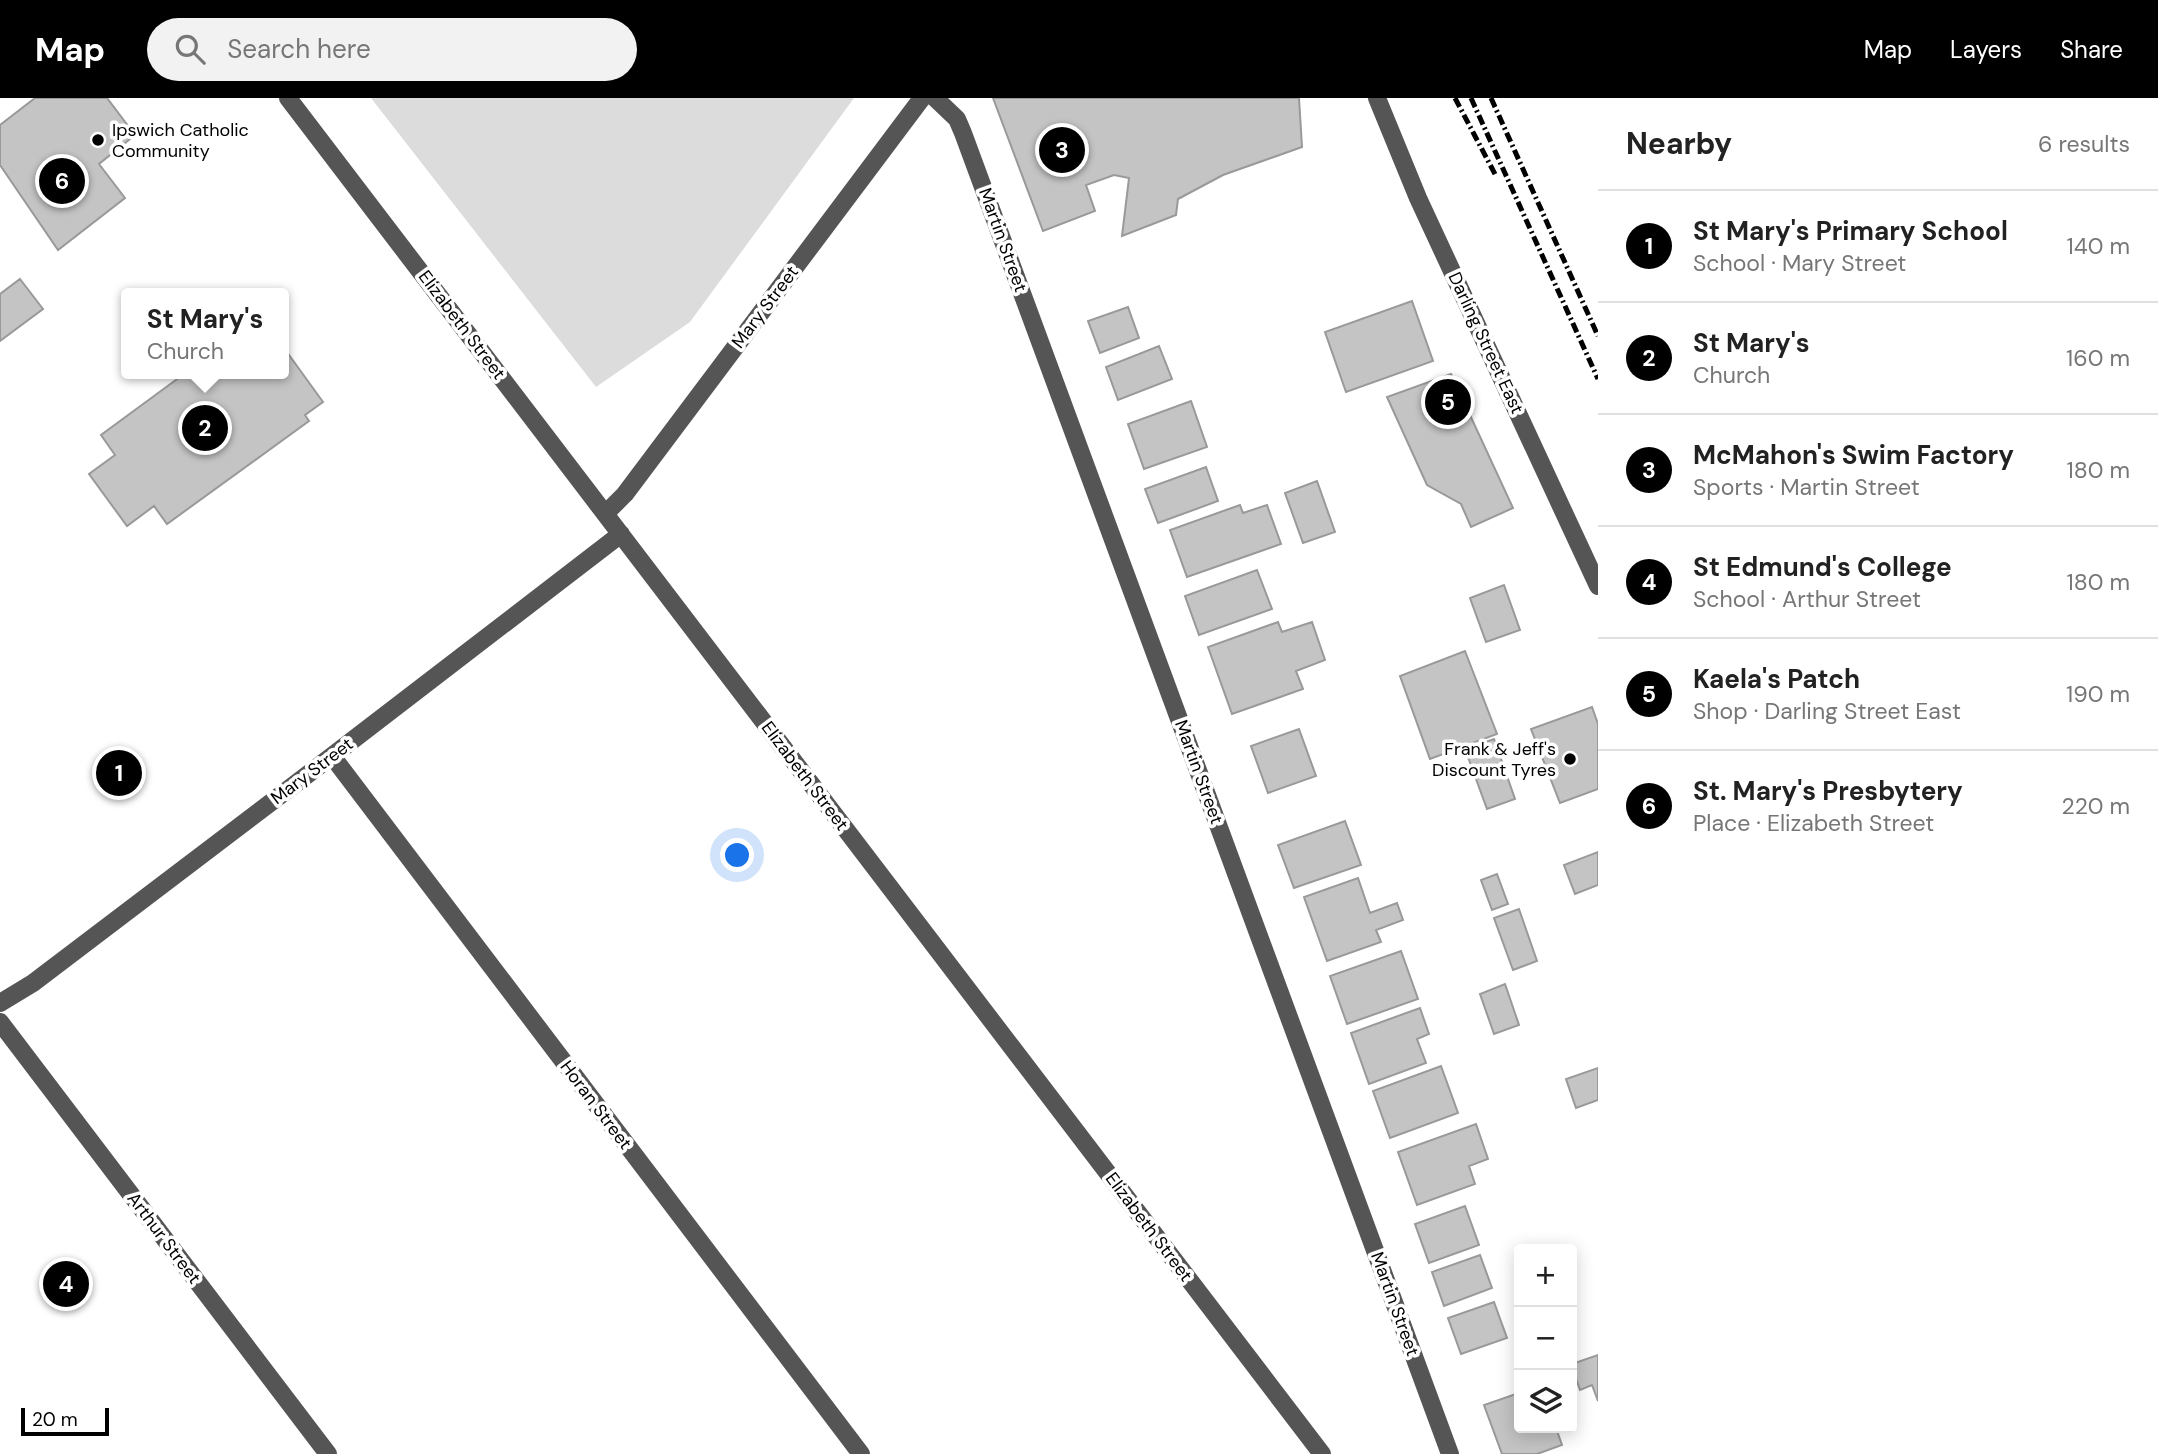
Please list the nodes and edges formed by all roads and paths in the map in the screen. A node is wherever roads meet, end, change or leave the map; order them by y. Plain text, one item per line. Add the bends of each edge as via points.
1 (288, 98) edge
2 (922, 98) edge
3 (935, 98) edge
4 (1377, 98) edge
5 (606, 513) junction
6 (621, 534) junction
7 (1598, 586) edge
8 (332, 756) junction
9 (0, 1003) edge
10 (0, 1022) edge
11 (328, 1454) edge
12 (861, 1454) edge
13 (1322, 1454) edge
14 (1450, 1454) edge

1 - 5 street, Elizabeth Street
2 - 5 street, Mary Street via 625,494
3 - 14 street, Martin Street via 957,119 963,133
4 - 7 street, Darling Street East via 1418,198
5 - 6 street, Elizabeth Street
6 - 8 street, Mary Street
6 - 13 street, Elizabeth Street
8 - 9 street, Mary Street via 33,983
8 - 12 street, Horan Street
10 - 11 street, Arthur Street

